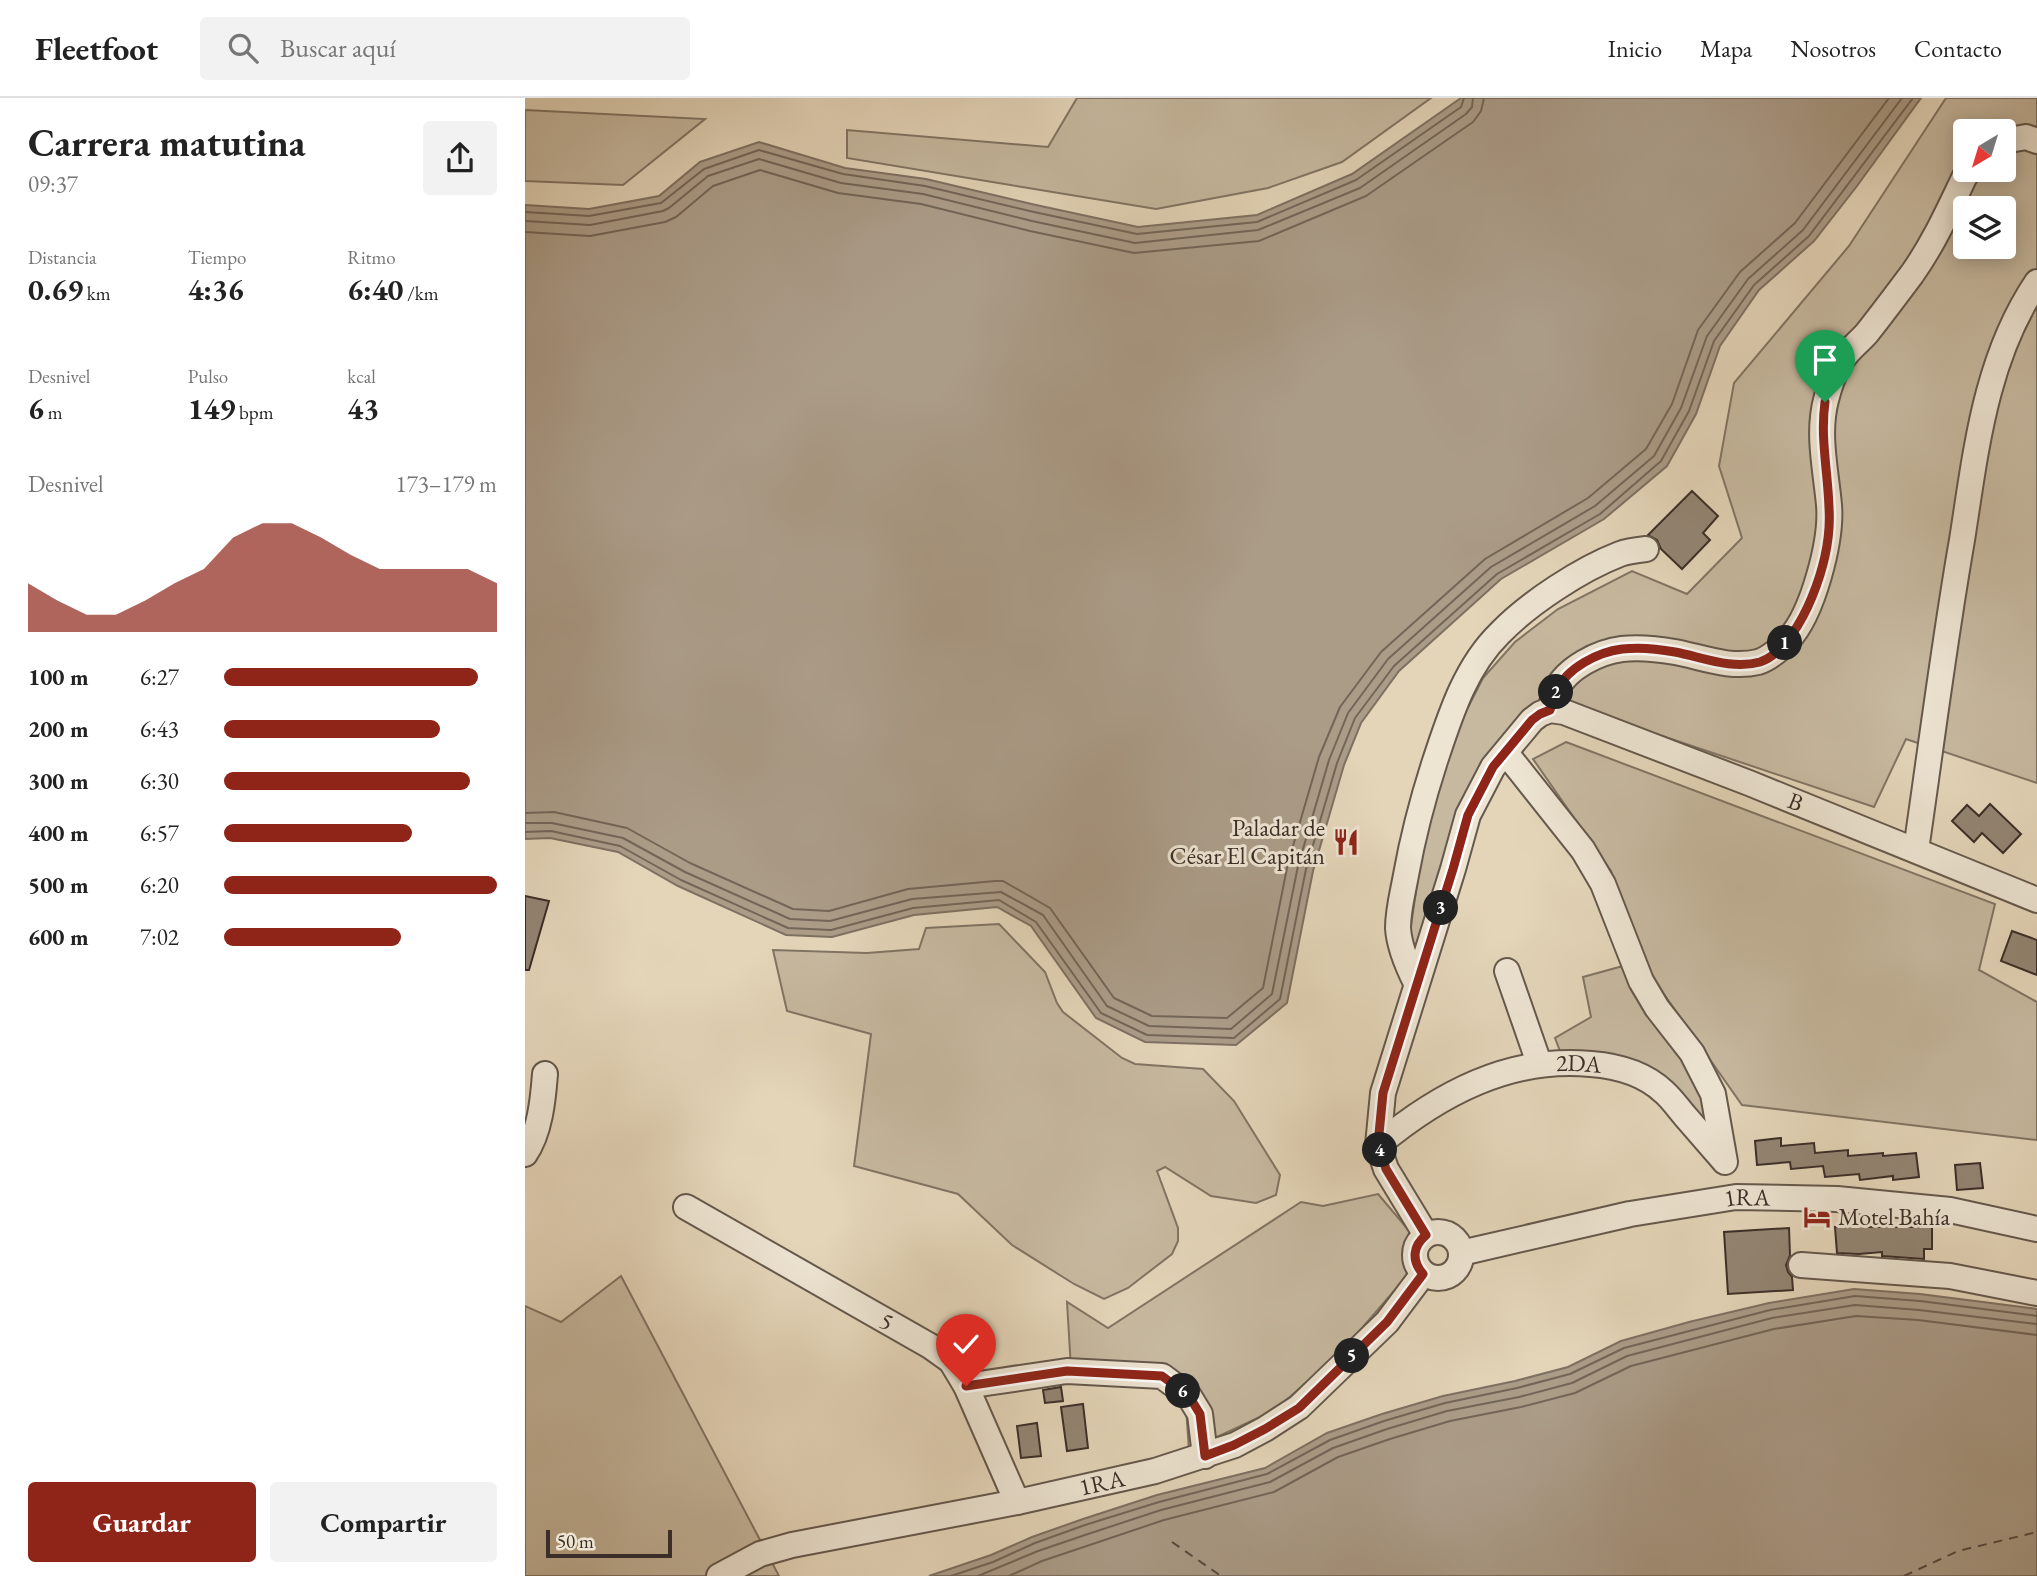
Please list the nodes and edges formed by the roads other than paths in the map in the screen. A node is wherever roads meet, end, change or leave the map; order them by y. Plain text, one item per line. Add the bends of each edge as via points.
1 (2016, 139) edge
2 (2037, 141) edge
3 (1962, 182) edge
4 (2037, 282) edge
5 (1646, 549) dead end
6 (1550, 710) junction
7 (1506, 752) junction
8 (1916, 850) junction
9 (2037, 900) edge
10 (1507, 971) dead end
11 (1416, 984) junction
12 (1539, 1063) junction
13 (545, 1074) dead end
14 (1378, 1144) junction
15 (525, 1154) edge
16 (1725, 1162) junction
17 (1736, 1197) junction
18 (686, 1207) dead end
19 (2037, 1229) edge
20 (1426, 1235) junction
21 (1461, 1253) junction
22 (1801, 1265) dead end
23 (1423, 1274) junction
24 (2037, 1293) edge
25 (966, 1386) junction
26 (1205, 1456) junction
27 (1017, 1502) junction
28 (719, 1576) edge

1 - 2 street
3 - 6 street via 1913,272 1834,373 1822,424 1829,539 1813,595 1789,640 1761,662 1713,662 1644,649 1599,655 1574,669 1557,688
4 - 8 street via 2009,331 1980,431
5 - 11 street via 1595,565 1523,613 1499,634 1460,691 1423,799 1402,897 1398,929
6 - 7 street via 1532,720
6 - 8 street, B
7 - 11 street via 1468,815
7 - 16 street via 1583,850 1603,884 1641,981 1692,1053 1713,1094
8 - 9 street, B
10 - 12 street
11 - 14 street via 1383,1093
12 - 14 street, 2DA via 1452,1093
12 - 16 street, 2DA via 1608,1065 1634,1073 1664,1091
13 - 15 street via 543,1102
14 - 20 street via 1386,1169
16 - 17 street, 2DA
17 - 19 street, 1RA via 1837,1199 1950,1210
17 - 21 street, 1RA via 1630,1214
18 - 25 street, 5 via 930,1346 951,1361
20 - 21 street via 1435,1232 1452,1237
20 - 23 street via 1415,1249 1417,1267
21 - 23 street via 1449,1276 1441,1279
22 - 24 street via 1950,1276
23 - 26 street, 1RA via 1387,1322 1299,1408
25 - 26 street via 1067,1371 1162,1376 1189,1396 1200,1414
25 - 27 street, 5
26 - 27 street, 1RA
27 - 28 street, 1RA via 792,1545 760,1553

